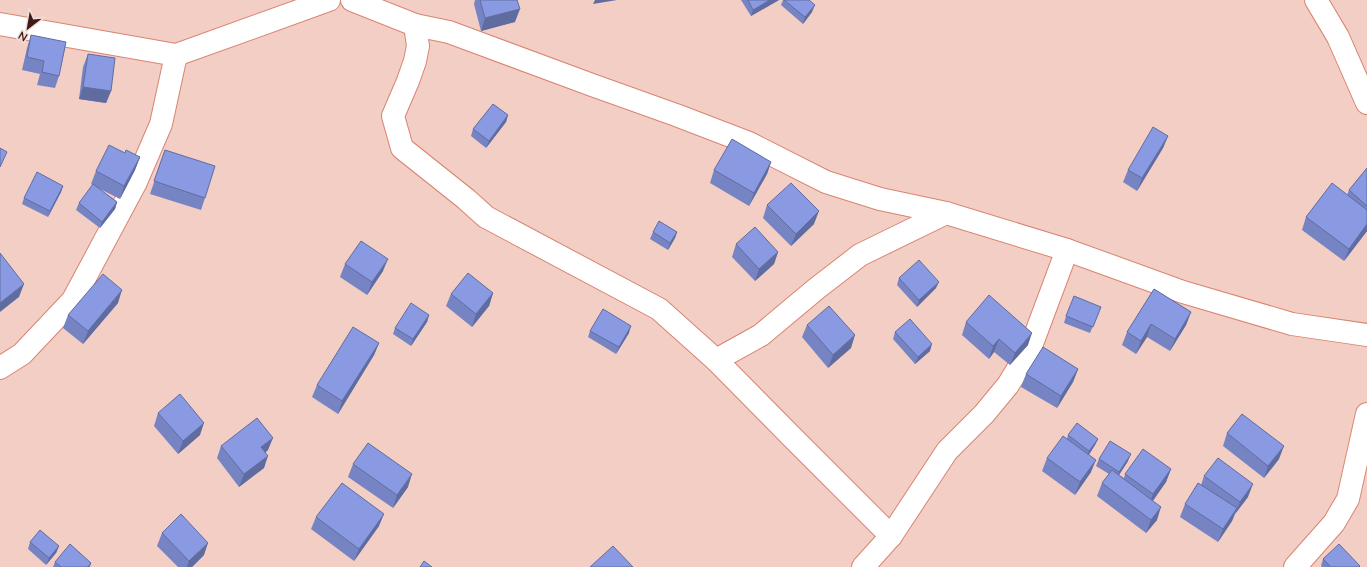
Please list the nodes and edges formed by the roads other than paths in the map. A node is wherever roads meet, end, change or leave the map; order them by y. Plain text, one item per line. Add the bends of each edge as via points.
1 (329, 0) edge
2 (352, 0) edge
3 (1316, 0) edge
4 (0, 24) edge
5 (415, 25) junction
6 (176, 55) junction
7 (1367, 104) edge
8 (946, 213) junction
9 (1067, 250) junction
10 (1367, 335) edge
11 (716, 360) junction
12 (0, 368) edge
13 (1367, 414) edge
14 (891, 536) junction
15 (863, 567) edge
16 (1295, 567) edge

1 - 6 street
2 - 5 street
3 - 7 street via 1338,37
4 - 6 street
5 - 8 street via 449,32 676,115 749,143 826,182 880,199
5 - 11 street via 418,46 415,61 393,116 402,148 486,217 659,309
6 - 12 street via 161,124 136,182 73,300 22,354
8 - 9 street
8 - 11 street via 860,255 761,335
9 - 10 street via 1183,292 1292,324
9 - 14 street via 1030,350 1012,379 984,414 947,451
11 - 14 street
13 - 16 street via 1348,499 1334,523
14 - 15 street

